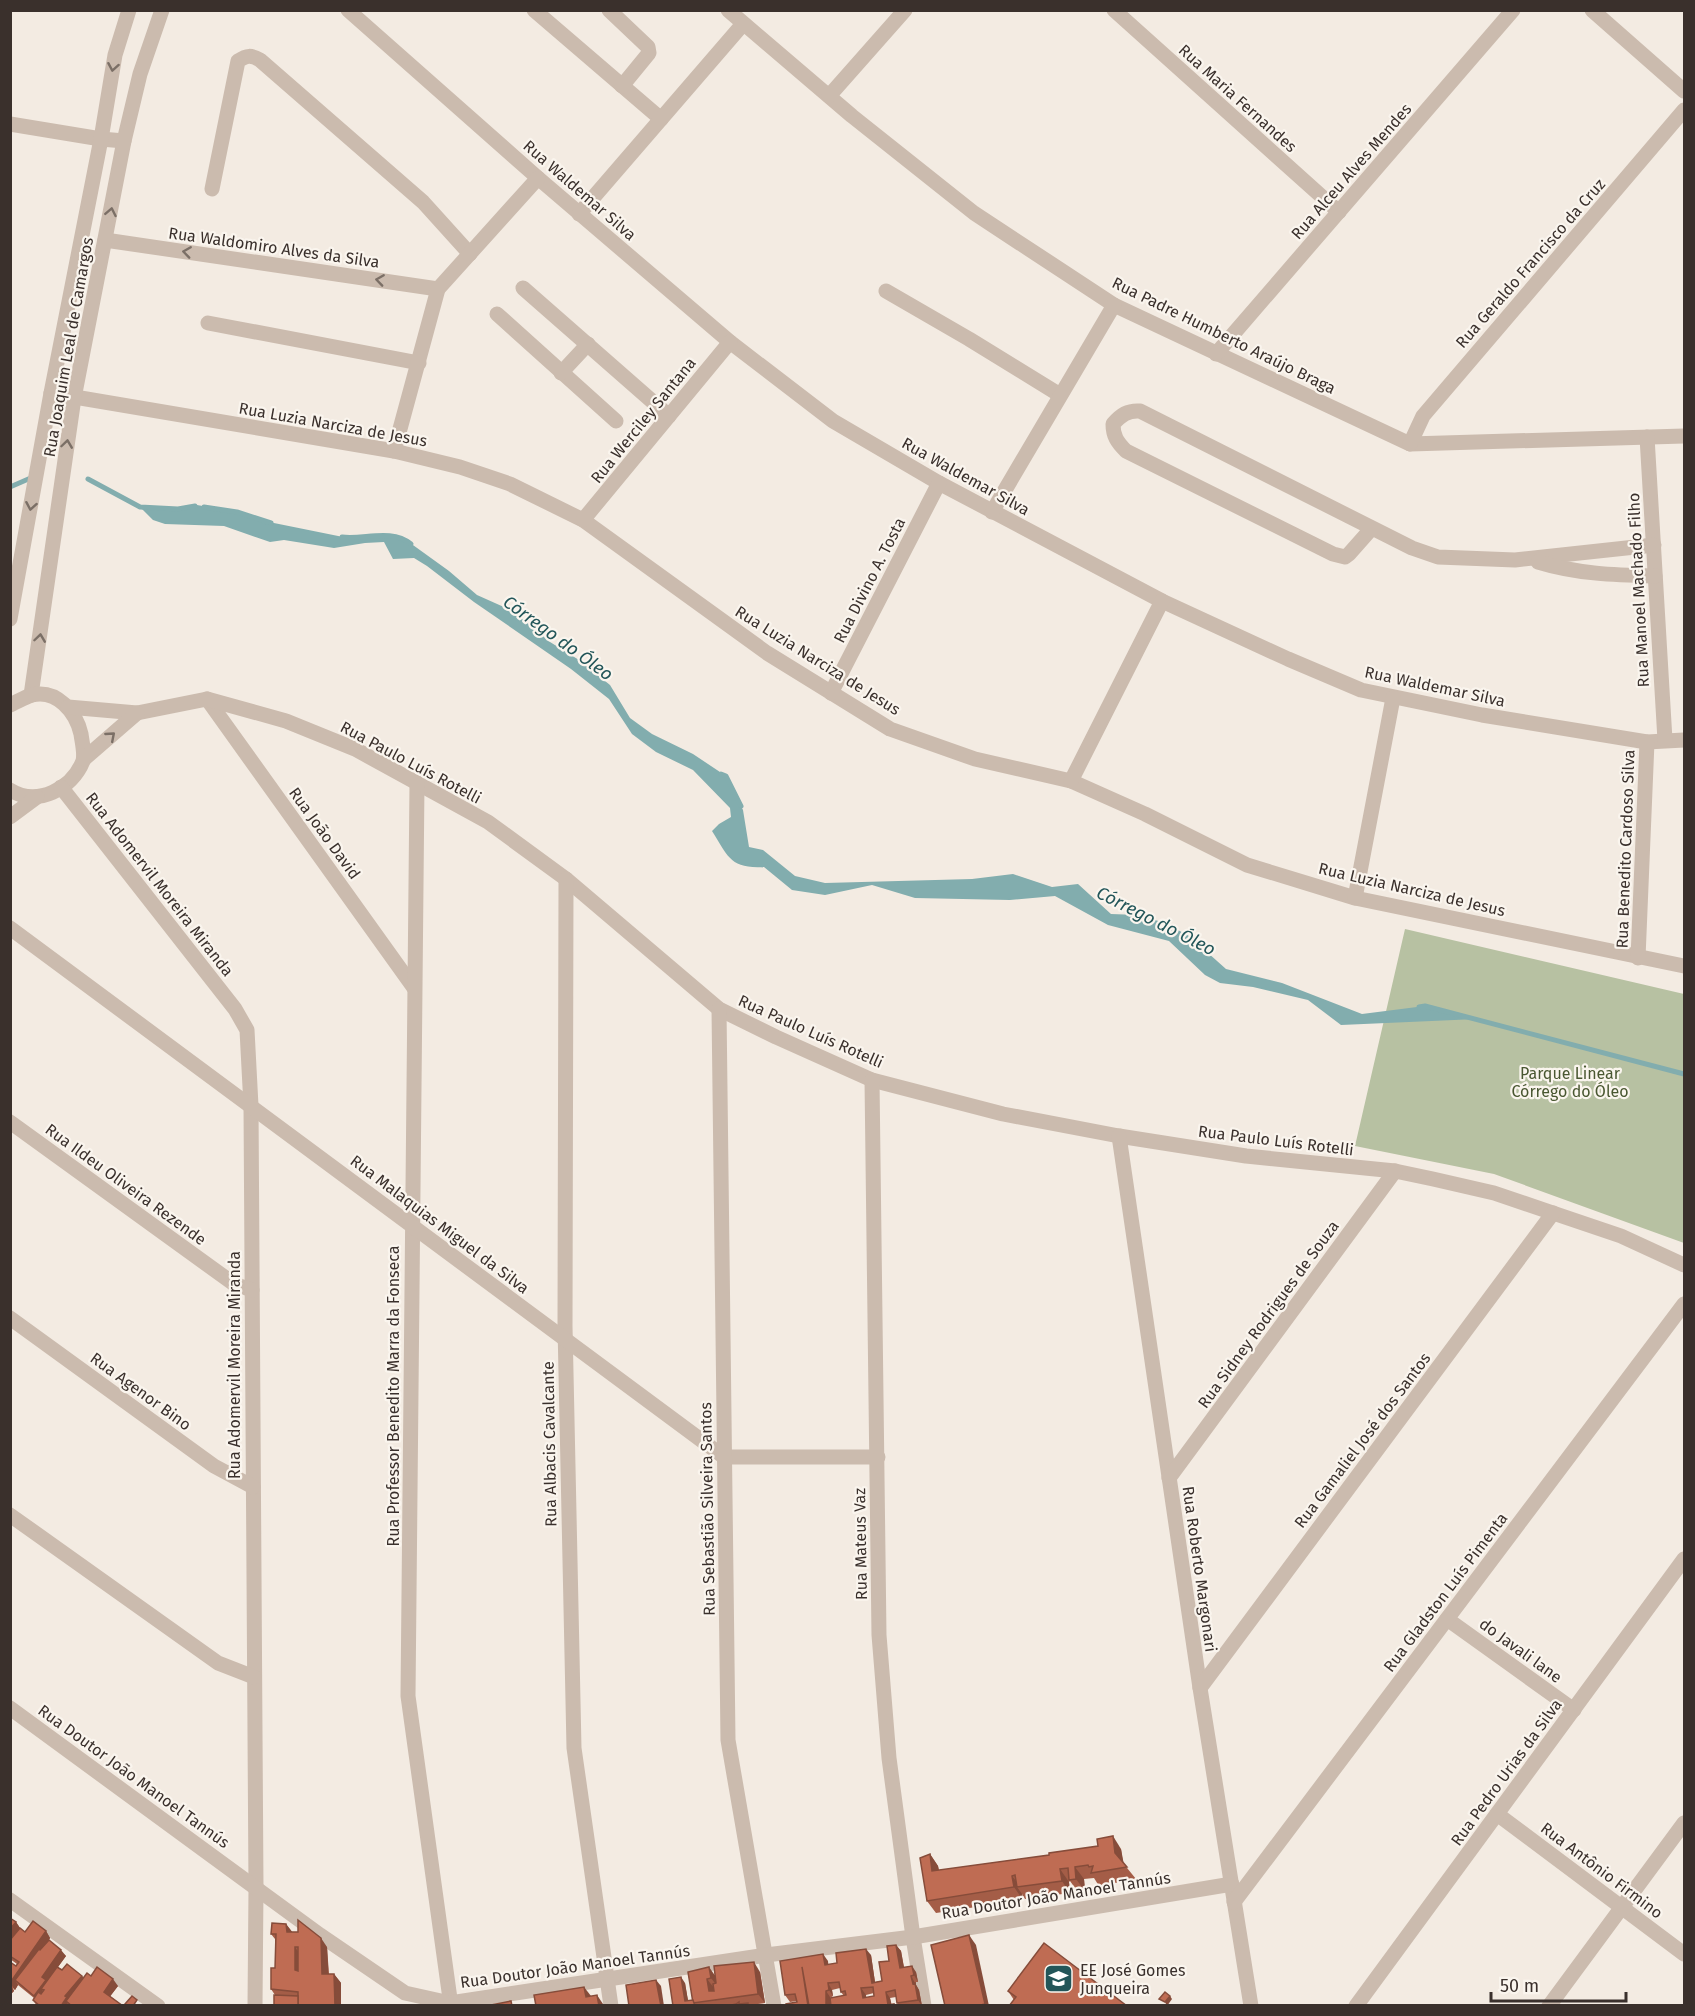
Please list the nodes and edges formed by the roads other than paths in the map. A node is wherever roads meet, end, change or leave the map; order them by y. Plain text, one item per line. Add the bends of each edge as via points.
1 (129, 10) edge
2 (162, 10) edge
3 (348, 10) edge
4 (534, 10) edge
5 (609, 10) edge
6 (728, 10) edge
7 (905, 10) edge
8 (1114, 10) edge
9 (1513, 10) edge
10 (1592, 10) edge
11 (743, 24) junction
12 (622, 86) junction
13 (1684, 91) edge
14 (829, 96) junction
15 (1684, 110) edge
16 (661, 119) junction
17 (10, 124) edge
18 (101, 140) junction
19 (124, 141) junction
20 (538, 178) junction
21 (212, 189) dead end
22 (1339, 212) junction
23 (579, 214) junction
24 (105, 240) junction
25 (470, 254) junction
26 (523, 288) dead end
27 (438, 289) junction
28 (886, 291) dead end
29 (1114, 305) junction
30 (497, 314) dead end
31 (208, 323) dead end
32 (730, 342) junction
33 (588, 344) junction
34 (1216, 354) junction
35 (419, 363) junction
36 (561, 373) junction
37 (51, 393) junction
38 (1060, 395) junction
39 (74, 398) junction
40 (669, 416) junction
41 (616, 421) dead end
42 (1684, 436) edge
43 (1647, 437) junction
44 (1410, 444) junction
45 (394, 451) junction
46 (939, 483) junction
47 (992, 512) junction
48 (584, 520) junction
49 (1372, 528) junction
50 (1654, 545) junction
51 (1530, 559) junction
52 (1655, 576) junction
53 (1162, 601) junction
54 (10, 619) edge
55 (831, 693) junction
56 (31, 695) junction
57 (1393, 698) junction
58 (207, 699) junction
59 (10, 705) edge
60 (68, 707) junction
61 (137, 713) junction
62 (1665, 740) junction
63 (1684, 740) edge
64 (1647, 742) junction
65 (84, 759) junction
66 (1071, 781) junction
67 (417, 783) junction
68 (61, 787) junction
69 (10, 790) edge
70 (37, 797) junction
71 (10, 817) edge
72 (567, 879) junction
73 (1355, 898) junction
74 (10, 928) edge
75 (1638, 958) junction
76 (1684, 966) edge
77 (414, 988) junction
78 (718, 1009) junction
79 (872, 1080) junction
80 (251, 1106) junction
81 (10, 1122) edge
82 (1119, 1136) junction
83 (1395, 1171) junction
84 (1553, 1213) junction
85 (411, 1225) junction
86 (1684, 1265) edge
87 (252, 1290) junction
88 (1684, 1304) edge
89 (10, 1318) edge
90 (565, 1339) junction
91 (724, 1456) junction
92 (878, 1457) junction
93 (1169, 1478) junction
94 (253, 1487) junction
95 (10, 1515) edge
96 (1684, 1559) edge
97 (1447, 1619) junction
98 (254, 1677) junction
99 (1200, 1688) junction
100 (10, 1708) edge
101 (1574, 1710) junction
102 (1497, 1814) junction
103 (1684, 1823) edge
104 (1232, 1884) junction
105 (256, 1888) junction
106 (10, 1900) edge
107 (1234, 1902) junction
108 (1622, 1907) junction
109 (913, 1937) junction
110 (1684, 1954) edge
111 (766, 1955) junction
112 (607, 1980) junction
113 (450, 2004) edge
114 (158, 2006) edge
115 (255, 2006) edge
116 (611, 2006) edge
117 (774, 2006) edge
118 (924, 2006) edge
119 (1251, 2006) edge
120 (1356, 2006) edge
121 (1549, 2006) edge

1 -> 18 street, Rua Joaquim Leal de Camargos via 115,55
2 - 19 street, Rua Joaquim Leal de Camargos via 140,74
3 - 20 street, Rua Waldemar Silva
4 - 12 street
5 - 12 street via 648,47 649,53
6 - 11 street, Rua Padre Humberto Araújo Braga
7 - 14 street
8 - 22 street, Rua Maria Fernandes
9 - 22 street, Rua Alceu Alves Mendes
10 - 13 street
11 - 14 street, Rua Padre Humberto Araújo Braga
11 - 16 street
12 - 16 street
14 - 29 street, Rua Padre Humberto Araújo Braga via 974,213
15 - 44 street, Rua Geraldo Francisco da Cruz via 1423,416
16 - 23 street
17 - 18 street
18 - 19 street
18 - 37 street, Rua Joaquim Leal de Camargos
24 -> 19 street, Rua Joaquim Leal de Camargos
20 - 23 street, Rua Waldemar Silva
20 - 25 street
21 - 25 street via 238,61 252,55 423,202
22 - 34 street, Rua Alceu Alves Mendes
23 - 32 street, Rua Waldemar Silva
27 -> 24 street, Rua Waldomiro Alves da Silva
24 - 39 street, Rua Joaquim Leal de Camargos
25 - 27 street
26 - 33 street
27 - 35 street
28 - 38 street
29 - 34 street, Rua Padre Humberto Araújo Braga
29 - 38 street
30 - 36 street
31 - 35 street
32 - 40 street, Rua Werciley Santana
32 - 46 street, Rua Waldemar Silva via 833,421
33 - 36 street
33 - 40 street
34 - 44 street, Rua Padre Humberto Araújo Braga
35 - 45 street
36 - 41 street
37 - 39 street, Rua Luzia Narciza de Jesus
37 -> 54 street, Rua Joaquim Leal de Camargos
38 - 47 street
39 - 45 street, Rua Luzia Narciza de Jesus
56 -> 39 street, Rua Joaquim Leal de Camargos
40 - 48 street, Rua Werciley Santana
42 - 43 street, Rua Padre Humberto Araújo Braga
43 - 44 street, Rua Padre Humberto Araújo Braga
43 - 50 street, Rua Manoel Machado Filho
45 - 48 street, Rua Luzia Narciza de Jesus via 510,484
46 - 47 street, Rua Waldemar Silva
46 - 55 street, Rua Divino A. Tosta
47 - 53 street, Rua Waldemar Silva
48 - 55 street, Rua Luzia Narciza de Jesus via 767,653
49 - 49 street via 1140,411 1121,415 1113,424 1113,434 1126,452 1333,554 1349,555
49 - 51 street via 1438,557
50 - 51 street
50 - 52 street, Rua Manoel Machado Filho
51 - 52 street via 1592,574
52 - 62 street, Rua Manoel Machado Filho
53 - 57 street, Rua Waldemar Silva via 1361,690
53 - 66 street
55 - 66 street, Rua Luzia Narciza de Jesus via 890,729 975,759
56 - 59 street
56 - 60 street via 44,694
57 - 64 street, Rua Waldemar Silva
57 - 73 street
58 - 61 street, Rua Paulo Luís Rotelli
58 - 67 street, Rua Paulo Luís Rotelli via 296,725 355,749
58 - 77 street, Rua João David
60 - 61 street, Rua Paulo Luís Rotelli
60 - 65 street via 80,730
65 -> 61 street, Rua Paulo Luís Rotelli
62 - 63 street, Rua Waldemar Silva
62 - 64 street, Rua Waldemar Silva
64 - 75 street, Rua Benedito Cardoso Silva
65 - 68 street, Rua Paulo Luís Rotelli
66 - 73 street, Rua Luzia Narciza de Jesus via 1247,865
67 - 72 street, Rua Paulo Luís Rotelli via 488,822
67 - 77 street, Rua Professor Benedito Marra da Fonseca
68 - 70 street
68 - 80 street, Rua Adomervil Moreira Miranda via 235,1009 247,1030
69 - 70 street
70 - 71 street
72 - 78 street, Rua Paulo Luís Rotelli
72 - 90 street, Rua Albacis Cavalcante
73 - 75 street, Rua Luzia Narciza de Jesus
74 - 80 street, Rua Malaquias Miguel da Silva
75 - 76 street, Rua Luzia Narciza de Jesus
77 - 85 street, Rua Professor Benedito Marra da Fonseca
78 - 79 street, Rua Paulo Luís Rotelli
78 - 91 street, Rua Sebastião Silveira Santos
79 - 82 street, Rua Paulo Luís Rotelli via 1003,1114
79 - 92 street, Rua Mateus Vaz
80 - 85 street, Rua Malaquias Miguel da Silva
80 - 87 street, Rua Adomervil Moreira Miranda
81 - 87 street, Rua Ildeu Oliveira Rezende via 234,1284
82 - 83 street, Rua Paulo Luís Rotelli via 1246,1156
82 - 93 street, Rua Roberto Margonari
83 - 84 street, Rua Paulo Luís Rotelli via 1494,1193
83 - 93 street, Rua Sidney Rodrigues de Souza
84 - 86 street, Rua Paulo Luís Rotelli via 1621,1236
84 - 99 street, Rua Gamaliel José dos Santos
85 - 90 street, Rua Malaquias Miguel da Silva
85 - 113 street, Rua Professor Benedito Marra da Fonseca via 408,1696
87 - 94 street, Rua Adomervil Moreira Miranda
88 - 97 street, Rua Gladston Luís Pimenta
89 - 94 street, Rua Agenor Bino via 214,1466
90 - 91 street, Rua Malaquias Miguel da Silva
90 - 112 street, Rua Albacis Cavalcante via 574,1748
91 - 92 street
91 - 111 street, Rua Sebastião Silveira Santos via 728,1740
92 - 109 street, Rua Mateus Vaz via 880,1646 889,1758
93 - 99 street, Rua Roberto Margonari
94 - 98 street, Rua Adomervil Moreira Miranda
95 - 98 street via 219,1663
96 - 101 street, Rua Pedro Urias da Silva
97 - 101 street, do Javali lane
97 - 107 street, Rua Gladston Luís Pimenta
98 - 105 street, Rua Adomervil Moreira Miranda
99 - 104 street, Rua Roberto Margonari
100 - 105 street, Rua Doutor João Manoel Tannús
101 - 102 street, Rua Pedro Urias da Silva
102 - 108 street, Rua Antônio Firmino
102 - 120 street, Rua Pedro Urias da Silva
103 - 108 street
104 - 107 street, Rua Roberto Margonari
104 - 109 street, Rua Doutor João Manoel Tannús
105 - 113 street, Rua Doutor João Manoel Tannús via 405,1993
105 - 115 street, Rua Adomervil Moreira Miranda
106 - 114 street
107 - 119 street, Rua Roberto Margonari
108 - 110 street, Rua Antônio Firmino
108 - 121 street
109 - 111 street, Rua Doutor João Manoel Tannús
109 - 118 street, Rua Mateus Vaz
111 - 112 street, Rua Doutor João Manoel Tannús
111 - 117 street, Rua Sebastião Silveira Santos
112 - 113 street, Rua Doutor João Manoel Tannús
112 - 116 street, Rua Albacis Cavalcante

